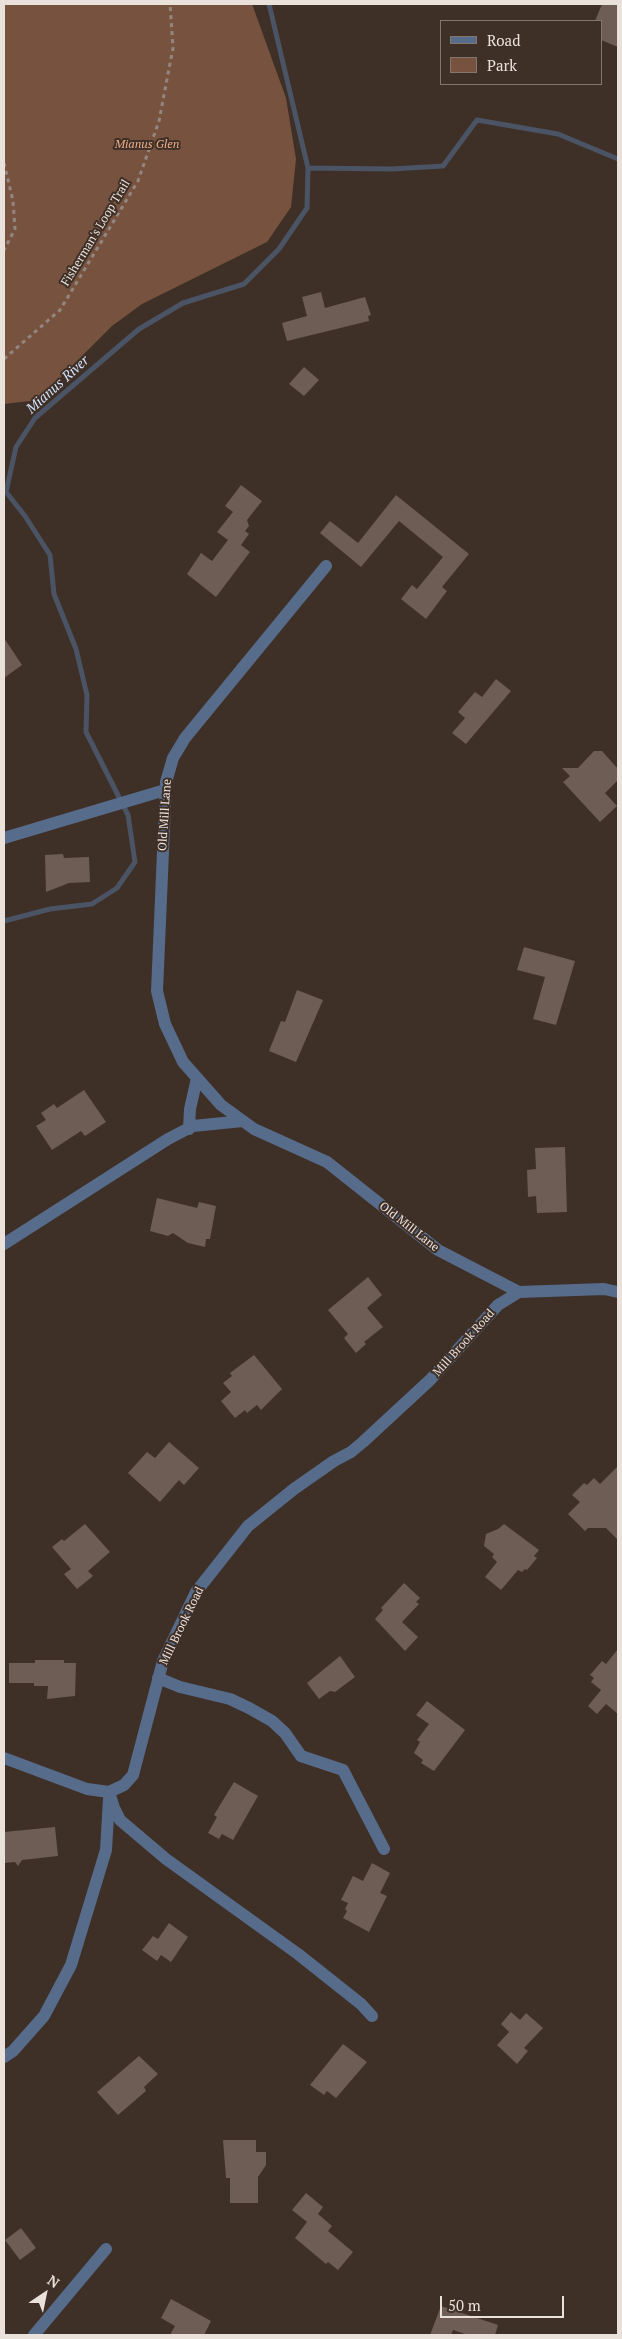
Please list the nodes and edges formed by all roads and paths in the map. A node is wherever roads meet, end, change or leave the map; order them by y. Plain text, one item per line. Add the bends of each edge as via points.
1 (170, 4) edge
2 (4, 163) edge
3 (4, 250) edge
4 (4, 359) edge
5 (326, 566) dead end
6 (165, 790) junction
7 (4, 838) edge
8 (197, 1078) junction
9 (243, 1121) junction
10 (189, 1128) junction
11 (4, 1244) edge
12 (519, 1292) junction
13 (618, 1292) edge
14 (158, 1678) junction
15 (4, 1758) edge
16 (109, 1792) junction
17 (384, 1849) dead end
18 (372, 2016) dead end
19 (4, 2057) edge
20 (106, 2249) dead end
21 (34, 2335) edge

1 - 4 path, Fisherman's Loop Trail via 173,48 159,121 138,181 60,310
2 - 3 path via 16,229
5 - 6 street, Old Mill Lane via 185,738 173,758
6 - 7 street
6 - 8 street, Old Mill Lane via 157,991 165,1024 183,1062
8 - 9 street, Old Mill Lane via 221,1106
8 - 10 street
9 - 10 street
9 - 12 street, Old Mill Lane via 327,1162 438,1250
10 - 11 street
12 - 13 street, Old Mill Lane via 604,1289
12 - 14 street, Mill Brook Road via 498,1305 430,1380 363,1442 294,1488 248,1526 196,1592
14 - 16 street, Mill Brook Road via 133,1775 124,1785
14 - 17 street via 230,1699 249,1708 272,1721 301,1756 343,1770
15 - 16 street via 87,1789
16 - 18 street via 120,1820 166,1859 298,1954
16 - 19 street via 106,1850 71,1965 44,2016
20 - 21 street

